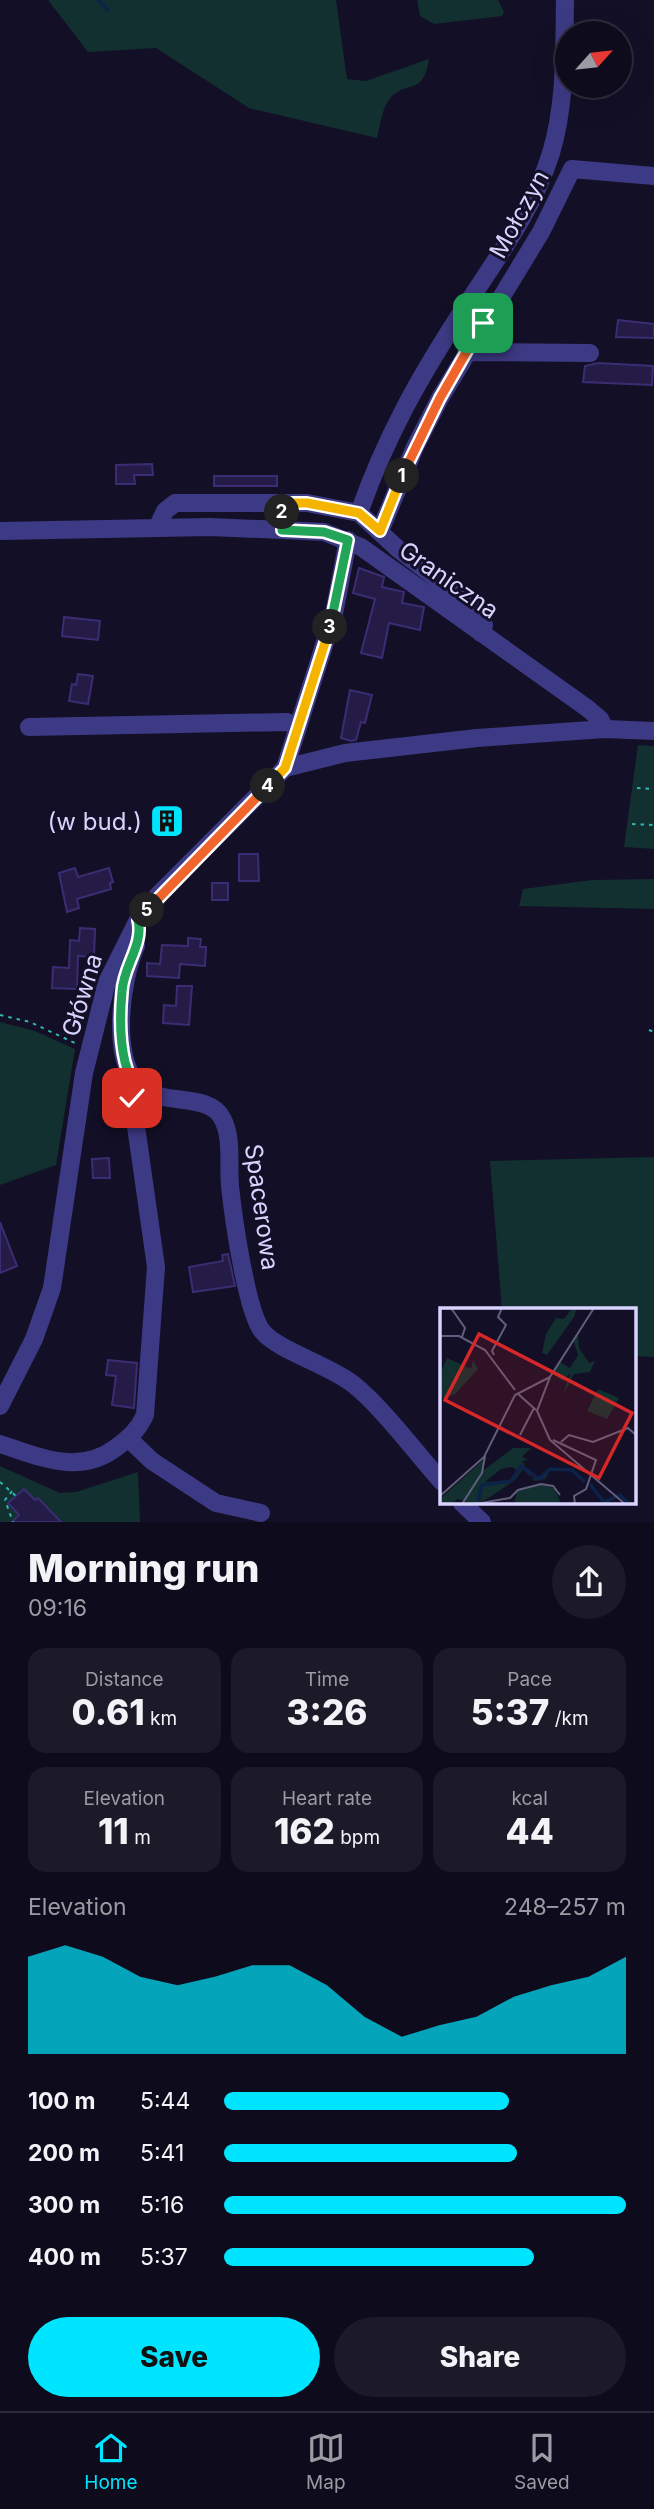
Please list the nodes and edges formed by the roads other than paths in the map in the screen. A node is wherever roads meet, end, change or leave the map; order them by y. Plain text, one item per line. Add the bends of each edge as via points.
1 (565, 0) edge
2 (654, 176) edge
3 (466, 352) junction
4 (590, 353) dead end
5 (282, 503) junction
6 (359, 513) junction
7 (157, 528) junction
8 (282, 530) junction
9 (0, 531) edge
10 (380, 531) junction
11 (348, 540) junction
12 (481, 633) junction
13 (298, 726) junction
14 (29, 727) dead end
15 (605, 729) junction
16 (654, 731) edge
17 (285, 768) junction
18 (138, 920) junction
19 (132, 1077) junction
20 (0, 1406) edge
21 (129, 1439) junction
22 (0, 1444) edge
23 (440, 1480) edge
24 (463, 1504) edge
25 (261, 1513) dead end
26 (482, 1522) edge

1 - 6 street via 561,112 550,155 513,234 391,429
2 - 3 street, Mołczyn via 572,169 541,232
3 - 4 street
3 - 10 street, Mołczyn via 415,447
5 - 6 street
5 - 7 street via 175,503
5 - 8 street
6 - 10 street
7 - 8 street
7 - 9 street
8 - 11 street via 324,532
10 - 12 street via 477,610 484,625
11 - 12 street, Graniczna
11 - 13 street via 334,614
12 - 15 street, Graniczna via 587,708
13 - 14 street via 287,722
13 - 17 street
15 - 16 street
15 - 17 street via 345,753
17 - 18 street, Główna
18 - 19 street via 142,935 122,989 123,1043
18 - 20 street, Główna via 107,982 84,1073 52,1288 34,1339
19 - 21 street via 156,1267 145,1415
19 - 23 street, Spacerowa via 143,1090 159,1097 205,1104 221,1115 227,1128 238,1239 262,1330 279,1345 330,1367 356,1387
21 - 22 street via 105,1457 85,1464 58,1463
21 - 25 street via 152,1461 216,1503
24 - 26 street

